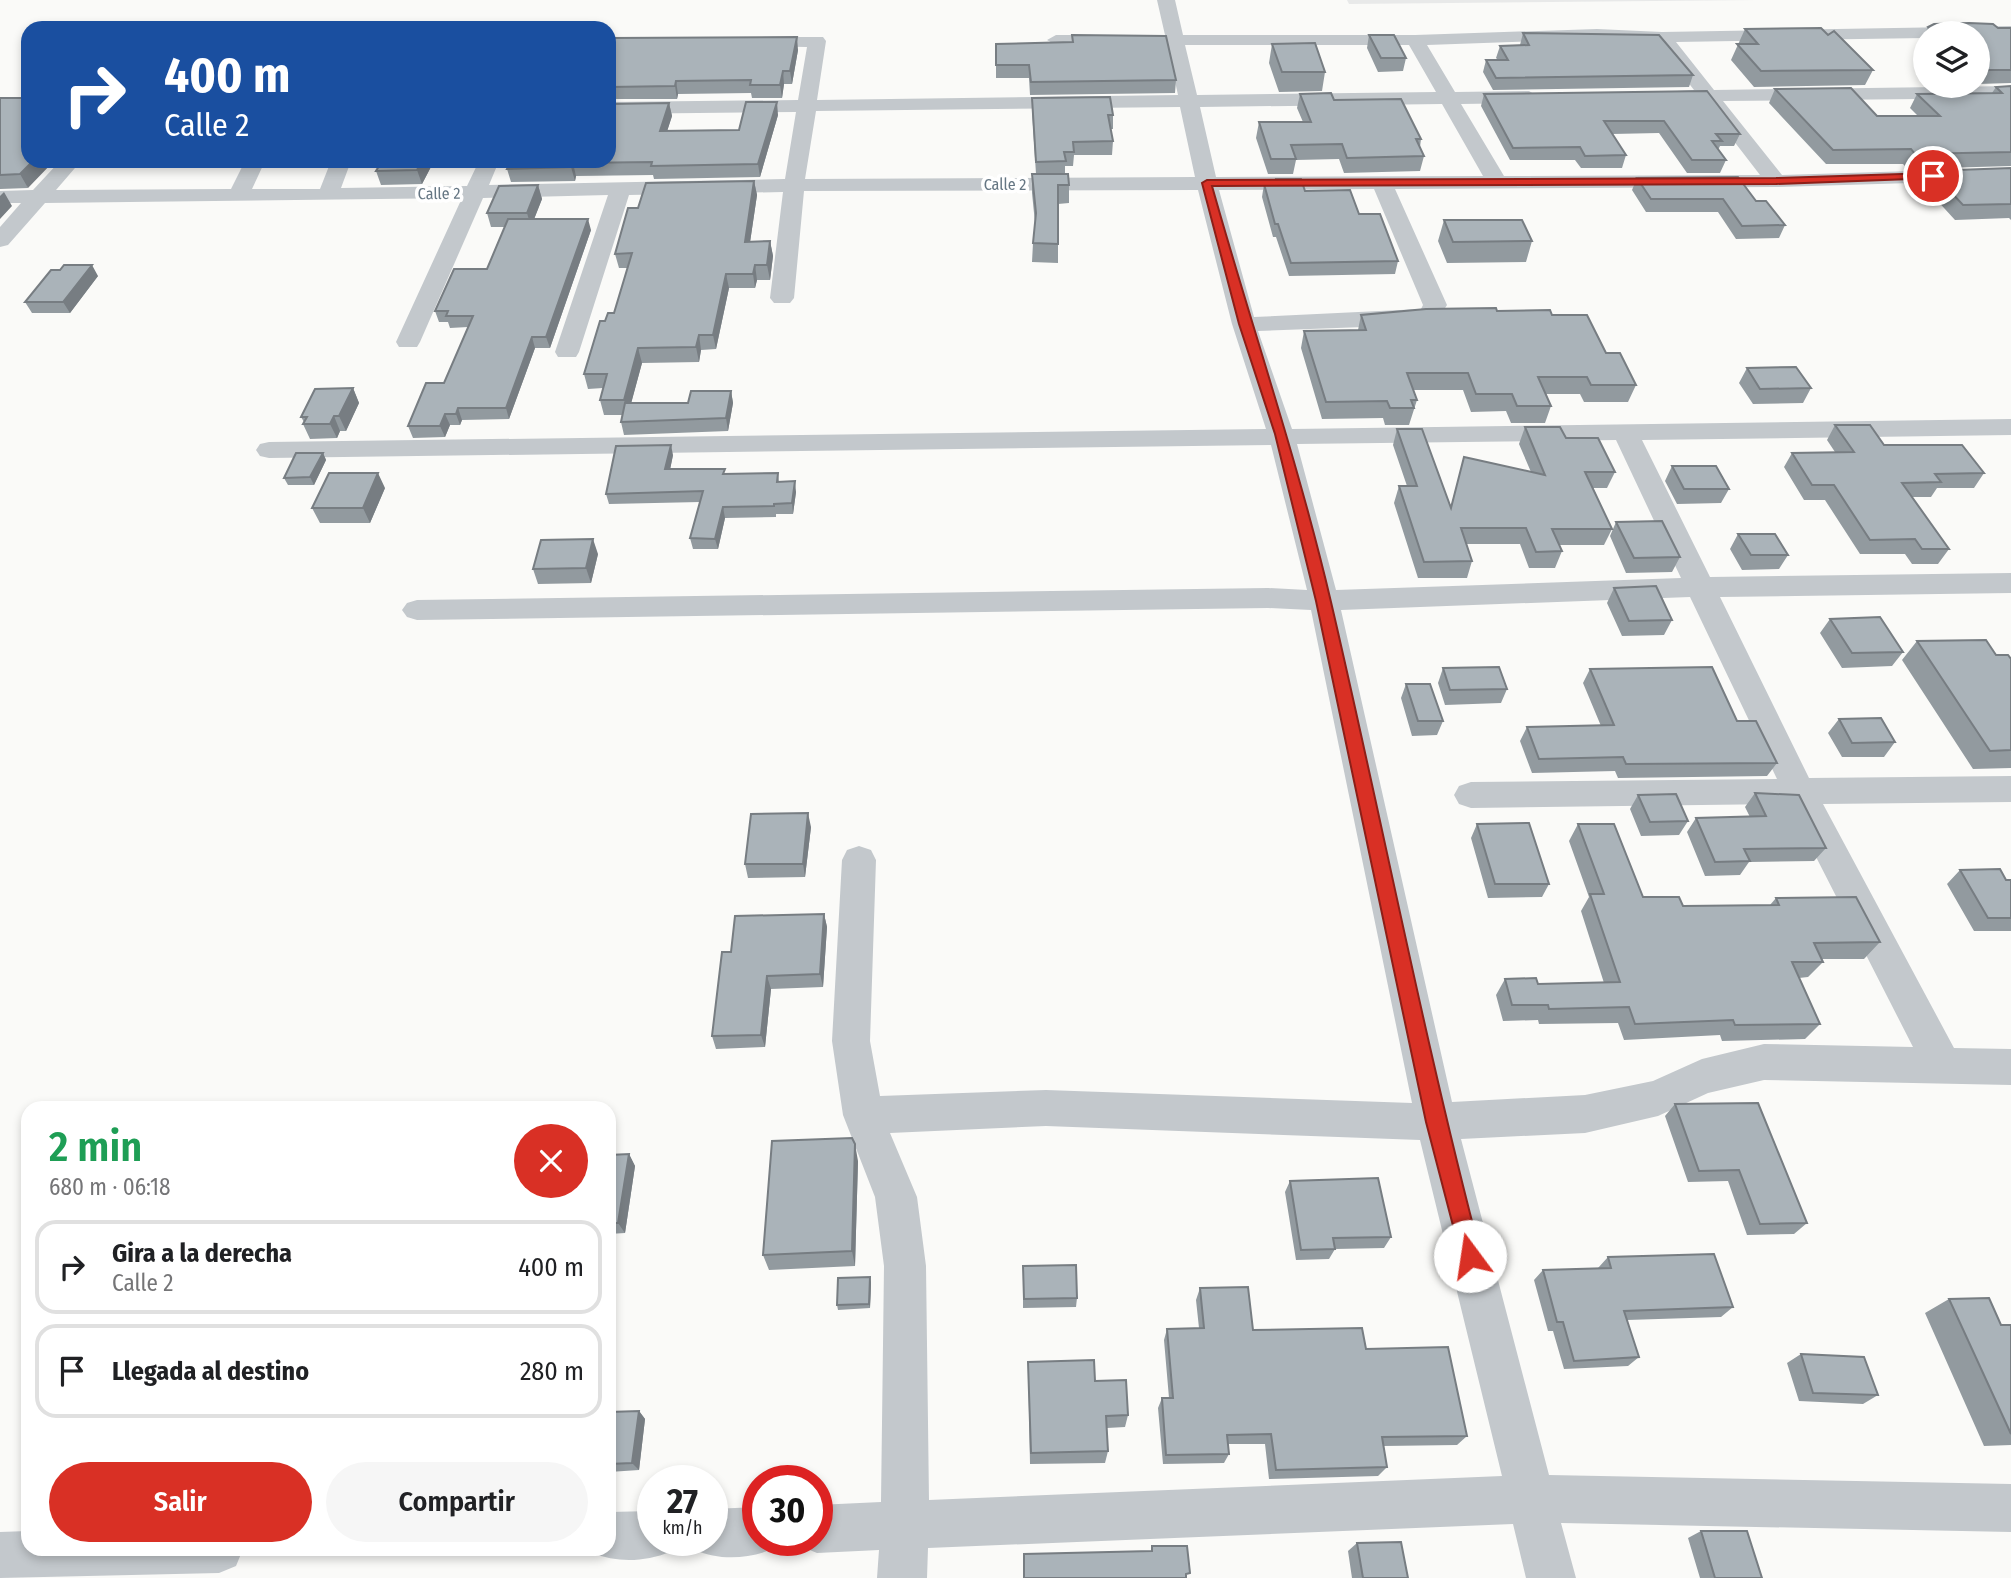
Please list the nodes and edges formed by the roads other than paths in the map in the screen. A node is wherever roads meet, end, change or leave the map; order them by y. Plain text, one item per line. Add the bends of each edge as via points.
1 (1166, 0) edge
2 (2011, 31) edge
3 (1662, 37) junction
4 (1176, 39) junction
5 (1056, 40) edge
6 (1415, 40) junction
7 (734, 42) edge
8 (2011, 92) edge
9 (1652, 96) edge
10 (1706, 96) junction
11 (1544, 97) edge
12 (1449, 98) junction
13 (1189, 100) junction
14 (805, 106) junction
15 (616, 108) edge
16 (65, 168) edge
17 (252, 168) edge
18 (338, 168) edge
19 (486, 168) edge
20 (2011, 174) edge
21 (1776, 181) junction
22 (1497, 182) junction
23 (1207, 183) junction
24 (1382, 183) junction
25 (794, 185) junction
26 (620, 190) junction
27 (475, 192) junction
28 (328, 195) junction
29 (40, 196) junction
30 (238, 196) junction
31 (0, 197) edge
32 (0, 240) edge
33 (782, 298) dead end
34 (1244, 324) junction
35 (408, 342) dead end
36 (567, 352) dead end
37 (2011, 427) edge
38 (1624, 430) junction
39 (1281, 434) junction
40 (269, 450) dead end
41 (2011, 583) edge
42 (1702, 587) junction
43 (1324, 601) junction
44 (417, 610) dead end
45 (2011, 789) edge
46 (1800, 793) junction
47 (1471, 795) dead end
48 (859, 860) dead end
49 (2011, 1067) edge
50 (1944, 1068) junction
51 (863, 1115) junction
52 (1436, 1122) junction
53 (1532, 1499) junction
54 (2011, 1508) edge
55 (905, 1526) junction
56 (833, 1528) edge
57 (637, 1535) edge
58 (616, 1536) edge
59 (21, 1555) edge
60 (0, 1556) edge
61 (902, 1578) edge
62 (1551, 1578) edge

1 - 4 street
2 - 3 street
3 - 6 street via 1597,34
3 - 10 street
4 - 5 street
4 - 6 street
4 - 13 street
6 - 12 street
7 - 14 street via 817,41
8 - 10 street
9 - 10 street
10 - 21 street
11 - 12 street
12 - 13 street
12 - 22 street
13 - 14 street
13 - 23 street
14 - 15 street
14 - 25 street
16 - 29 street
17 - 30 street
18 - 28 street
19 - 27 street
20 - 21 street, Calle 2
21 - 22 street, Calle 2
22 - 24 street, Calle 2
23 - 24 street, Calle 2
23 - 25 street, Calle 2
23 - 34 street
24 - 34 street via 1435,305 1430,314
25 - 26 street, Calle 2
25 - 33 street
26 - 27 street, Calle 2
26 - 36 street
27 - 28 street, Calle 2
27 - 35 street
28 - 30 street, Calle 2
29 - 30 street, Calle 2
29 - 31 street, Calle 2
29 - 32 street
34 - 39 street
37 - 38 street
38 - 39 street
38 - 42 street
39 - 40 street
39 - 43 street
41 - 42 street
42 - 43 street
42 - 46 street
43 - 44 street via 1268,598
43 - 52 street
45 - 46 street
46 - 47 street
46 - 50 street
48 - 51 street via 851,1041
49 - 50 street
50 - 52 street via 1764,1062 1702,1077 1658,1098 1585,1114
51 - 52 street via 1046,1108
51 - 55 street via 896,1197 905,1266
52 - 53 street
53 - 54 street
53 - 55 street
53 - 62 street
55 - 56 street
55 - 61 street
57 - 58 street
59 - 60 street

